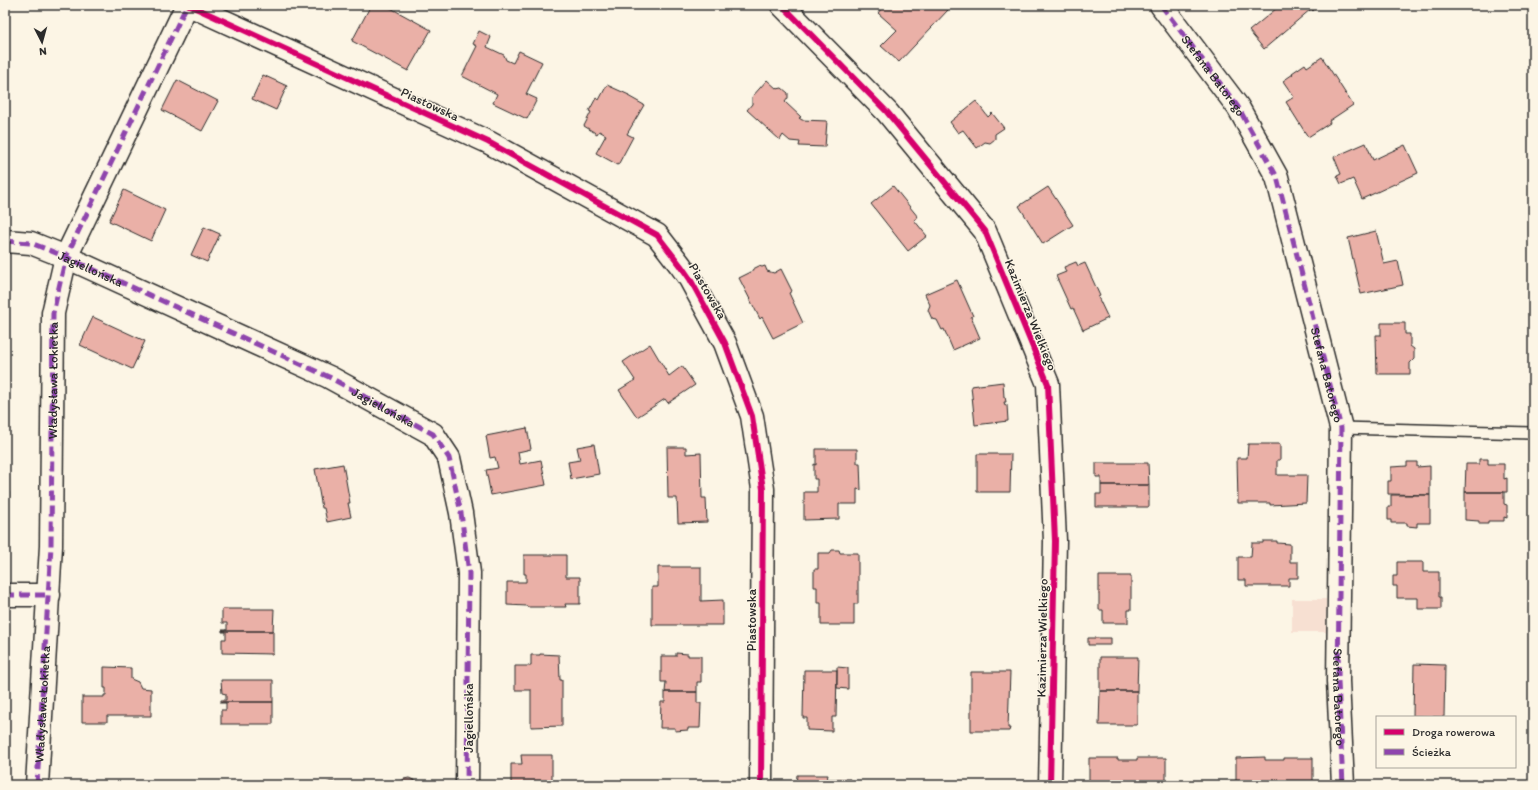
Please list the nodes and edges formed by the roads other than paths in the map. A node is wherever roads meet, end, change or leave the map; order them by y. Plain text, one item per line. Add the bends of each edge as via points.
1 (188, 5) edge
2 (782, 5) edge
3 (1161, 5) edge
4 (5, 241) edge
5 (66, 257) junction
6 (1342, 428) junction
7 (1533, 433) edge
8 (5, 595) edge
9 (49, 595) junction
10 (37, 785) edge
11 (467, 785) edge
12 (761, 785) edge
13 (1050, 785) edge
14 (1343, 785) edge

1 - 5 street, Władysława Łokietka
1 - 12 street, Piastowska via 488,142 657,235 681,266 725,343 752,416 763,489
2 - 13 street, Kazimierza Wielkiego via 887,112 985,231 1048,384 1055,541
3 - 6 street, Stefana Batorego via 1238,107 1277,177
4 - 5 street, Jagiellońska via 30,243
5 - 9 street, Władysława Łokietka via 53,313
5 - 11 street, Jagiellońska via 330,377 433,434 449,458 461,513 469,573
6 - 7 lane
6 - 14 street, Stefana Batorego via 1338,681
8 - 9 street
9 - 10 street, Władysława Łokietka

